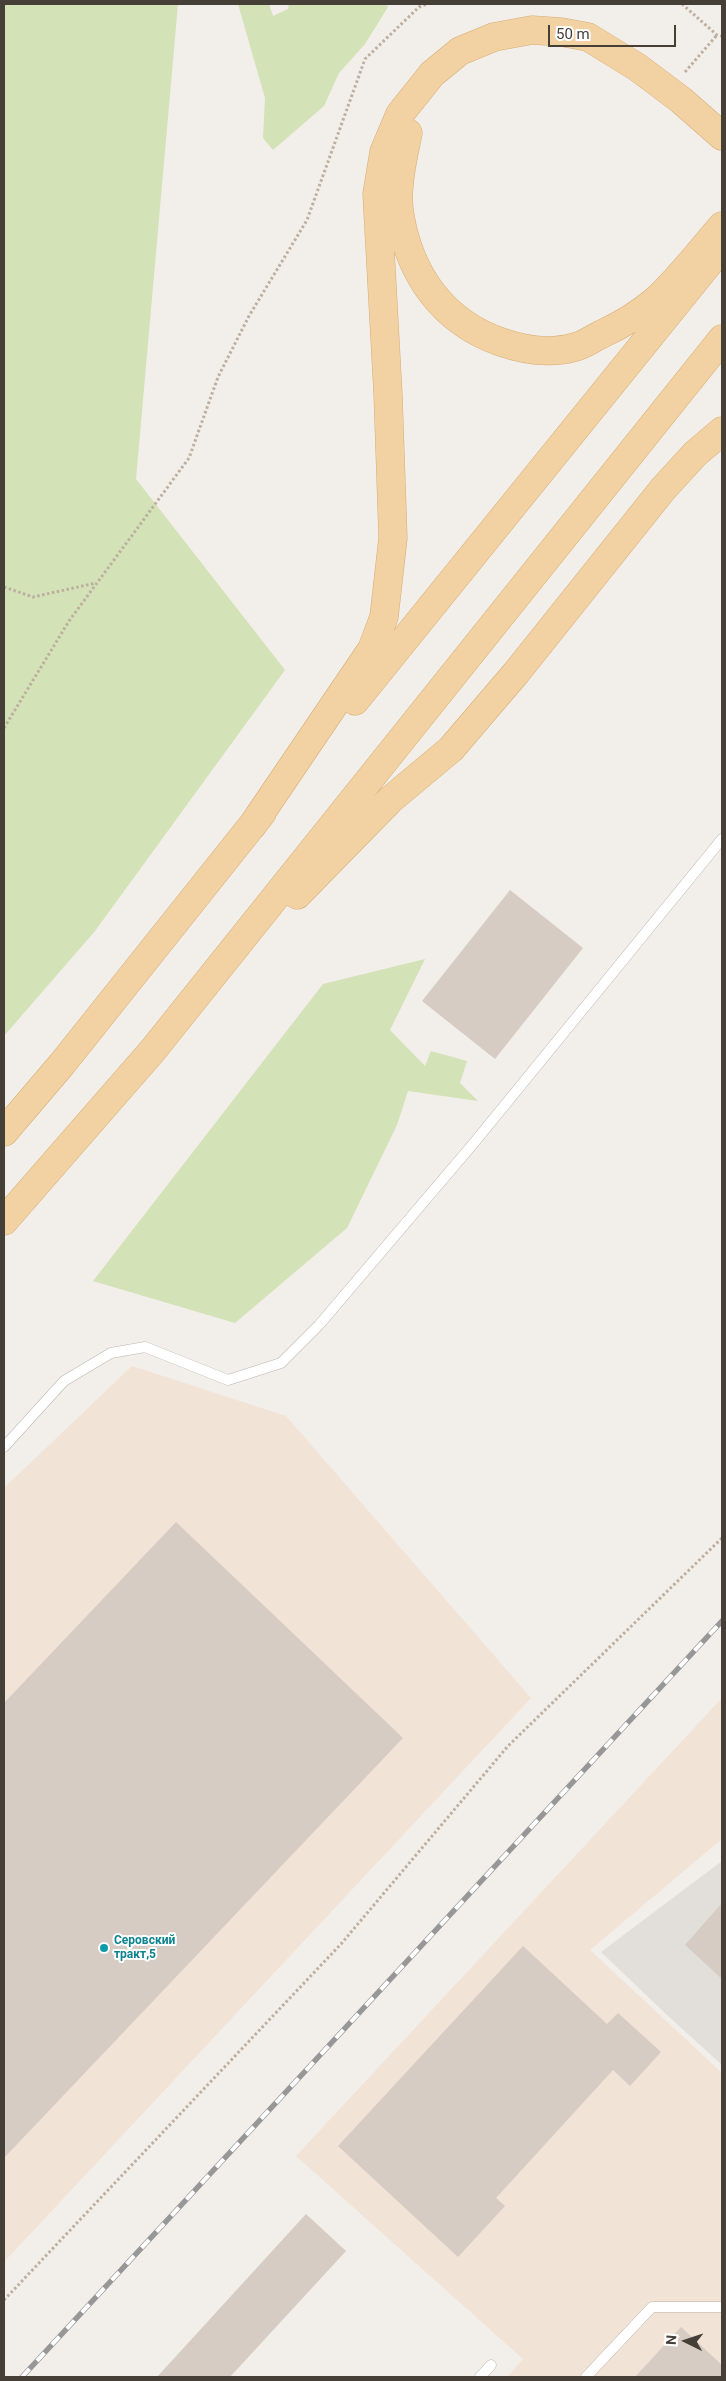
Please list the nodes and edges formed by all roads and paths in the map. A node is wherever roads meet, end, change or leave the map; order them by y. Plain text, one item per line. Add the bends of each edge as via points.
1 (427, 4) edge
2 (682, 4) edge
3 (718, 35) junction
4 (722, 36) edge
5 (685, 72) dead end
6 (432, 74) junction
7 (722, 136) edge
8 (722, 226) edge
9 (722, 247) edge
10 (722, 339) edge
11 (722, 431) edge
12 (97, 583) junction
13 (4, 586) edge
14 (4, 728) edge
15 (252, 826) junction
16 (722, 839) edge
17 (153, 1050) junction
18 (4, 1132) edge
19 (4, 1221) edge
20 (4, 1447) edge
21 (722, 1538) edge
22 (4, 2300) edge
23 (722, 2307) edge
24 (491, 2365) dead end
25 (480, 2377) edge
26 (586, 2377) edge

1 - 12 path via 419,7 365,59 307,220 249,316 218,377 189,458
2 - 3 path
3 - 4 path
3 - 5 path
6 - 7 main road via 460,51 494,37 532,30 588,37 637,67
6 - 8 main road via 410,122 401,167 400,215 415,266 432,295 481,335 532,350 554,352 576,347 618,326 656,300
6 - 15 main road via 400,114 384,152 377,194 393,538 384,617 372,649
9 - 15 main road via 425,617
10 - 17 main road
11 - 17 main road via 695,454 663,489 451,749 390,800 303,888
12 - 13 path via 33,597
12 - 14 path via 69,621
15 - 18 main road
16 - 20 lane via 473,1144 319,1325 281,1363 228,1380 145,1347 111,1353 64,1381
17 - 19 main road
21 - 22 path via 508,1746 341,1944
23 - 26 lane via 652,2307
24 - 25 lane

